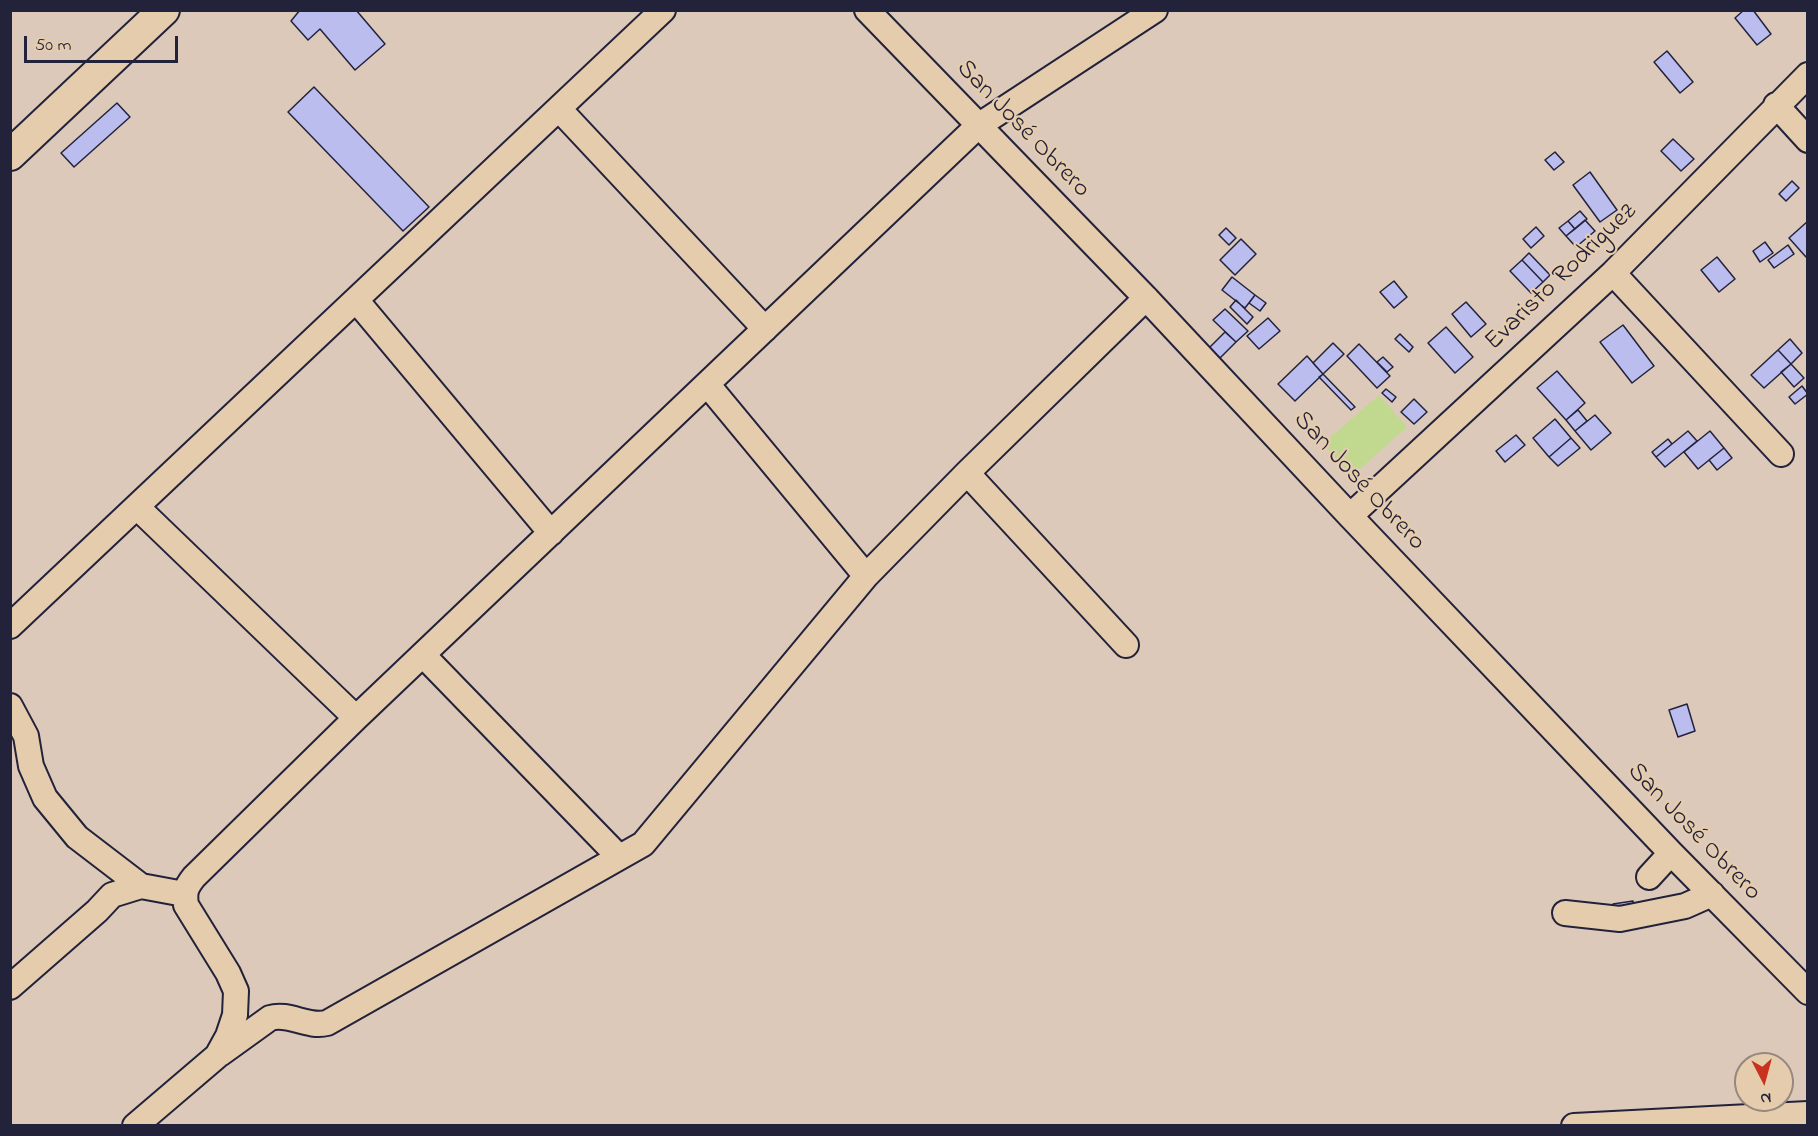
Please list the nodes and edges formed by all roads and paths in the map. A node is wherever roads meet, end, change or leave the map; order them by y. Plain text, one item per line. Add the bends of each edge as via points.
1 (164, 10) edge
2 (663, 10) edge
3 (867, 10) edge
4 (1155, 10) edge
5 (1808, 75) edge
6 (1776, 105) junction
7 (559, 109) junction
8 (978, 126) junction
9 (1808, 140) edge
10 (10, 155) edge
11 (1613, 273) junction
12 (1146, 297) junction
13 (356, 300) junction
14 (765, 329) junction
15 (707, 384) junction
16 (1781, 454) dead end
17 (967, 473) junction
18 (137, 507) junction
19 (1350, 516) junction
20 (551, 532) junction
21 (866, 576) junction
22 (10, 626) edge
23 (1125, 645) dead end
24 (423, 654) junction
25 (10, 706) edge
26 (356, 718) junction
27 (1671, 853) junction
28 (619, 856) junction
29 (1649, 877) dead end
30 (141, 886) junction
31 (184, 894) junction
32 (1712, 894) junction
33 (1565, 913) dead end
34 (10, 987) edge
35 (1808, 992) edge
36 (217, 1056) junction
37 (1808, 1114) edge
38 (1782, 1120) edge
39 (135, 1125) edge
40 (1574, 1125) edge

1 - 10 main road
2 - 7 street
3 - 8 street, San José Obrero
4 - 8 street
5 - 6 street, Evaristo Rodriguez
6 - 9 street
6 - 11 street, Evaristo Rodriguez
7 - 13 street
7 - 14 street
8 - 12 street, San José Obrero
8 - 14 street
11 - 16 street
11 - 19 street, Evaristo Rodriguez
12 - 17 street
12 - 19 street, San José Obrero
13 - 18 street
13 - 20 street
14 - 15 street
15 - 20 street
15 - 21 street
17 - 21 street
17 - 23 street
18 - 22 street
18 - 26 street
19 - 27 street, San José Obrero
20 - 24 street
21 - 28 street via 643,844
24 - 26 street
24 - 28 street
25 - 30 street via 26,736 31,766 45,798 77,837
26 - 31 street via 194,877
27 - 29 street
27 - 32 street, San José Obrero
28 - 36 street via 327,1023 317,1026 278,1016 270,1018
30 - 31 street
30 - 34 street via 112,895
31 - 36 street via 186,905 236,991 235,1015
32 - 33 street via 1685,906 1620,919
32 - 35 street, San José Obrero
36 - 39 street
37 - 38 street
38 - 40 street

